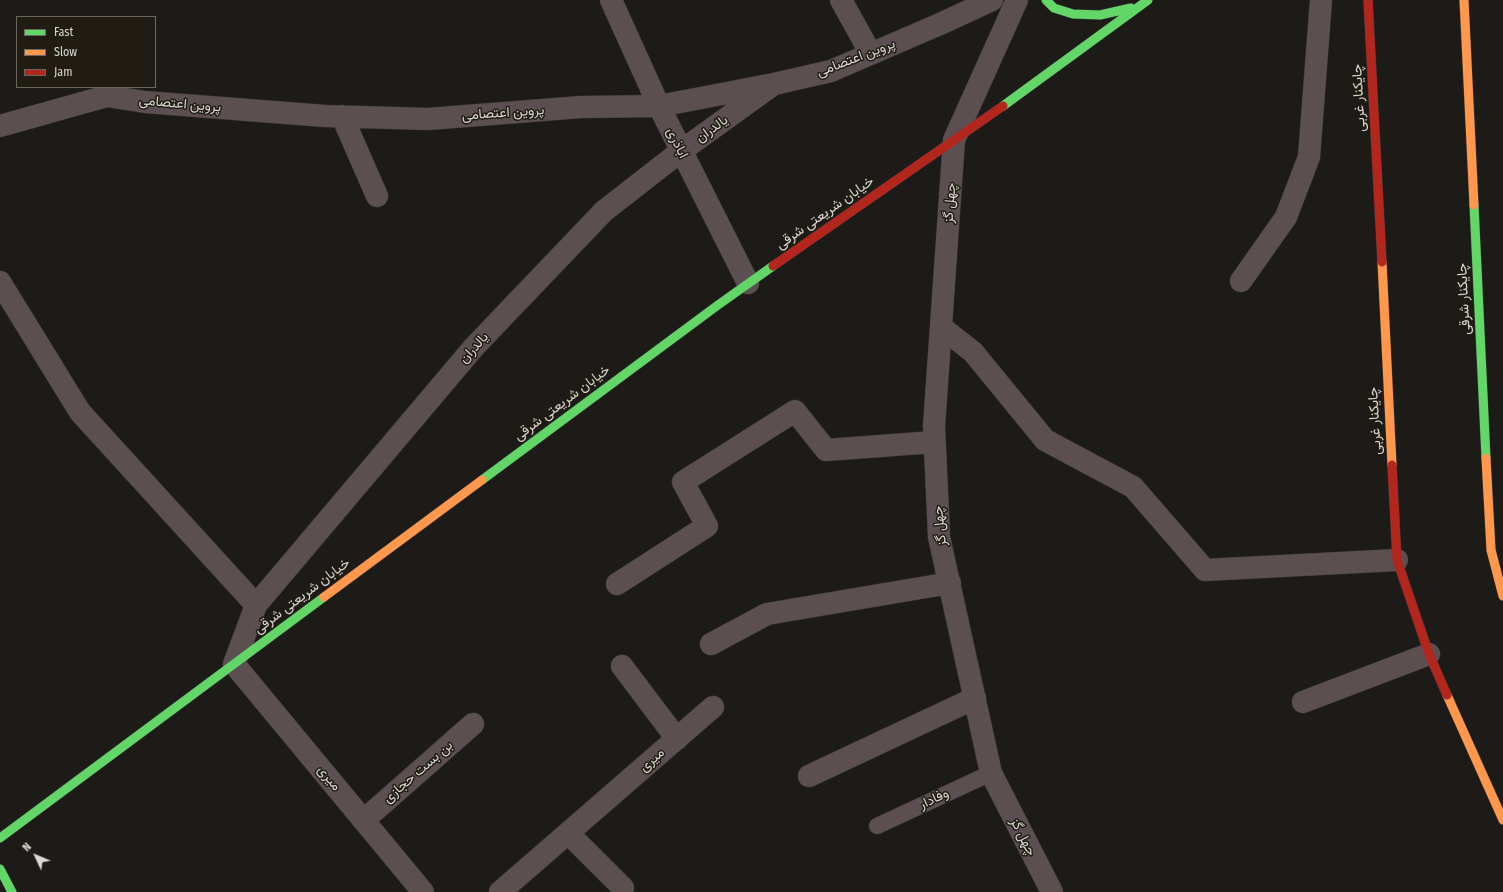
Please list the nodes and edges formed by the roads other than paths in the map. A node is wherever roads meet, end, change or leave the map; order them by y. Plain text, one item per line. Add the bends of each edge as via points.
1 (611, 0) edge
2 (841, 0) edge
3 (992, 0) edge
4 (1016, 0) edge
5 (1046, 0) edge
6 (1148, 0) edge
7 (1321, 0) edge
8 (1368, 0) edge
9 (1464, 0) edge
10 (1140, 6) junction
11 (870, 54) junction
12 (774, 84) junction
13 (659, 106) junction
14 (342, 116) junction
15 (0, 126) edge
16 (954, 140) junction
17 (681, 151) junction
18 (377, 196) dead end
19 (1241, 281) dead end
20 (0, 282) edge
21 (748, 283) junction
22 (941, 327) junction
23 (934, 442) junction
24 (1397, 560) junction
25 (950, 583) junction
26 (617, 584) dead end
27 (1503, 596) edge
28 (256, 605) junction
29 (711, 644) dead end
30 (1429, 654) junction
31 (234, 664) junction
32 (622, 666) dead end
33 (975, 698) junction
34 (1303, 702) dead end
35 (713, 707) dead end
36 (473, 724) dead end
37 (677, 739) junction
38 (991, 773) junction
39 (809, 776) dead end
40 (364, 820) junction
41 (1503, 820) edge
42 (877, 826) dead end
43 (568, 833) junction
44 (0, 838) edge
45 (0, 869) edge
46 (623, 888) dead end
47 (418, 890) edge
48 (12, 892) edge
49 (500, 892) edge
50 (1052, 892) edge

1 - 13 street, اباذری
2 - 11 street
3 - 11 street, پروین اعتصامی
4 - 16 street, چهل گز
5 - 10 street via 1054,8 1074,14 1100,15
6 - 10 street, خیابان شریعتی شرقی
7 - 19 street via 1310,157 1286,218
8 - 24 street, چایکنار غربی
9 - 27 street, چایکنار شرقی via 1491,550
10 - 16 street, خیابان شریعتی شرقی
11 - 12 street, پروین اعتصامی via 831,71
12 - 13 street, پروین اعتصامی
12 - 17 street, یالدران
13 - 14 street, پروین اعتصامی via 581,107 428,119
13 - 17 street, اباذری
14 - 15 street, پروین اعتصامی via 146,102 107,96
14 - 18 street
16 - 21 street, خیابان شریعتی شرقی
16 - 22 street, چهل گز
17 - 21 street, اباذری
17 - 28 street, یالدران via 604,211 474,347
20 - 28 street via 80,412
21 - 31 street, خیابان شریعتی شرقی
22 - 23 street, چهل گز
22 - 24 street via 973,352 1046,440 1133,487 1205,570
23 - 25 street, چهل گز via 939,537
23 - 26 street via 826,450 795,411 684,482 707,526
24 - 30 street, چایکنار غربی
25 - 29 street via 767,614
25 - 33 street, چهل گز
28 - 31 street, یالدران
30 - 34 street
30 - 41 street, چایکنار غربی
31 - 40 street, میری
31 - 44 street, خیابان شریعتی شرقی
32 - 37 street
33 - 38 street, چهل گز
33 - 39 street
35 - 37 street, میری
36 - 40 street, بن بست حجازی
37 - 43 street, میری
38 - 42 lane, وفادار
38 - 50 street, چهل گز
40 - 47 street, میری
43 - 46 street
43 - 49 street, میری
45 - 48 street

